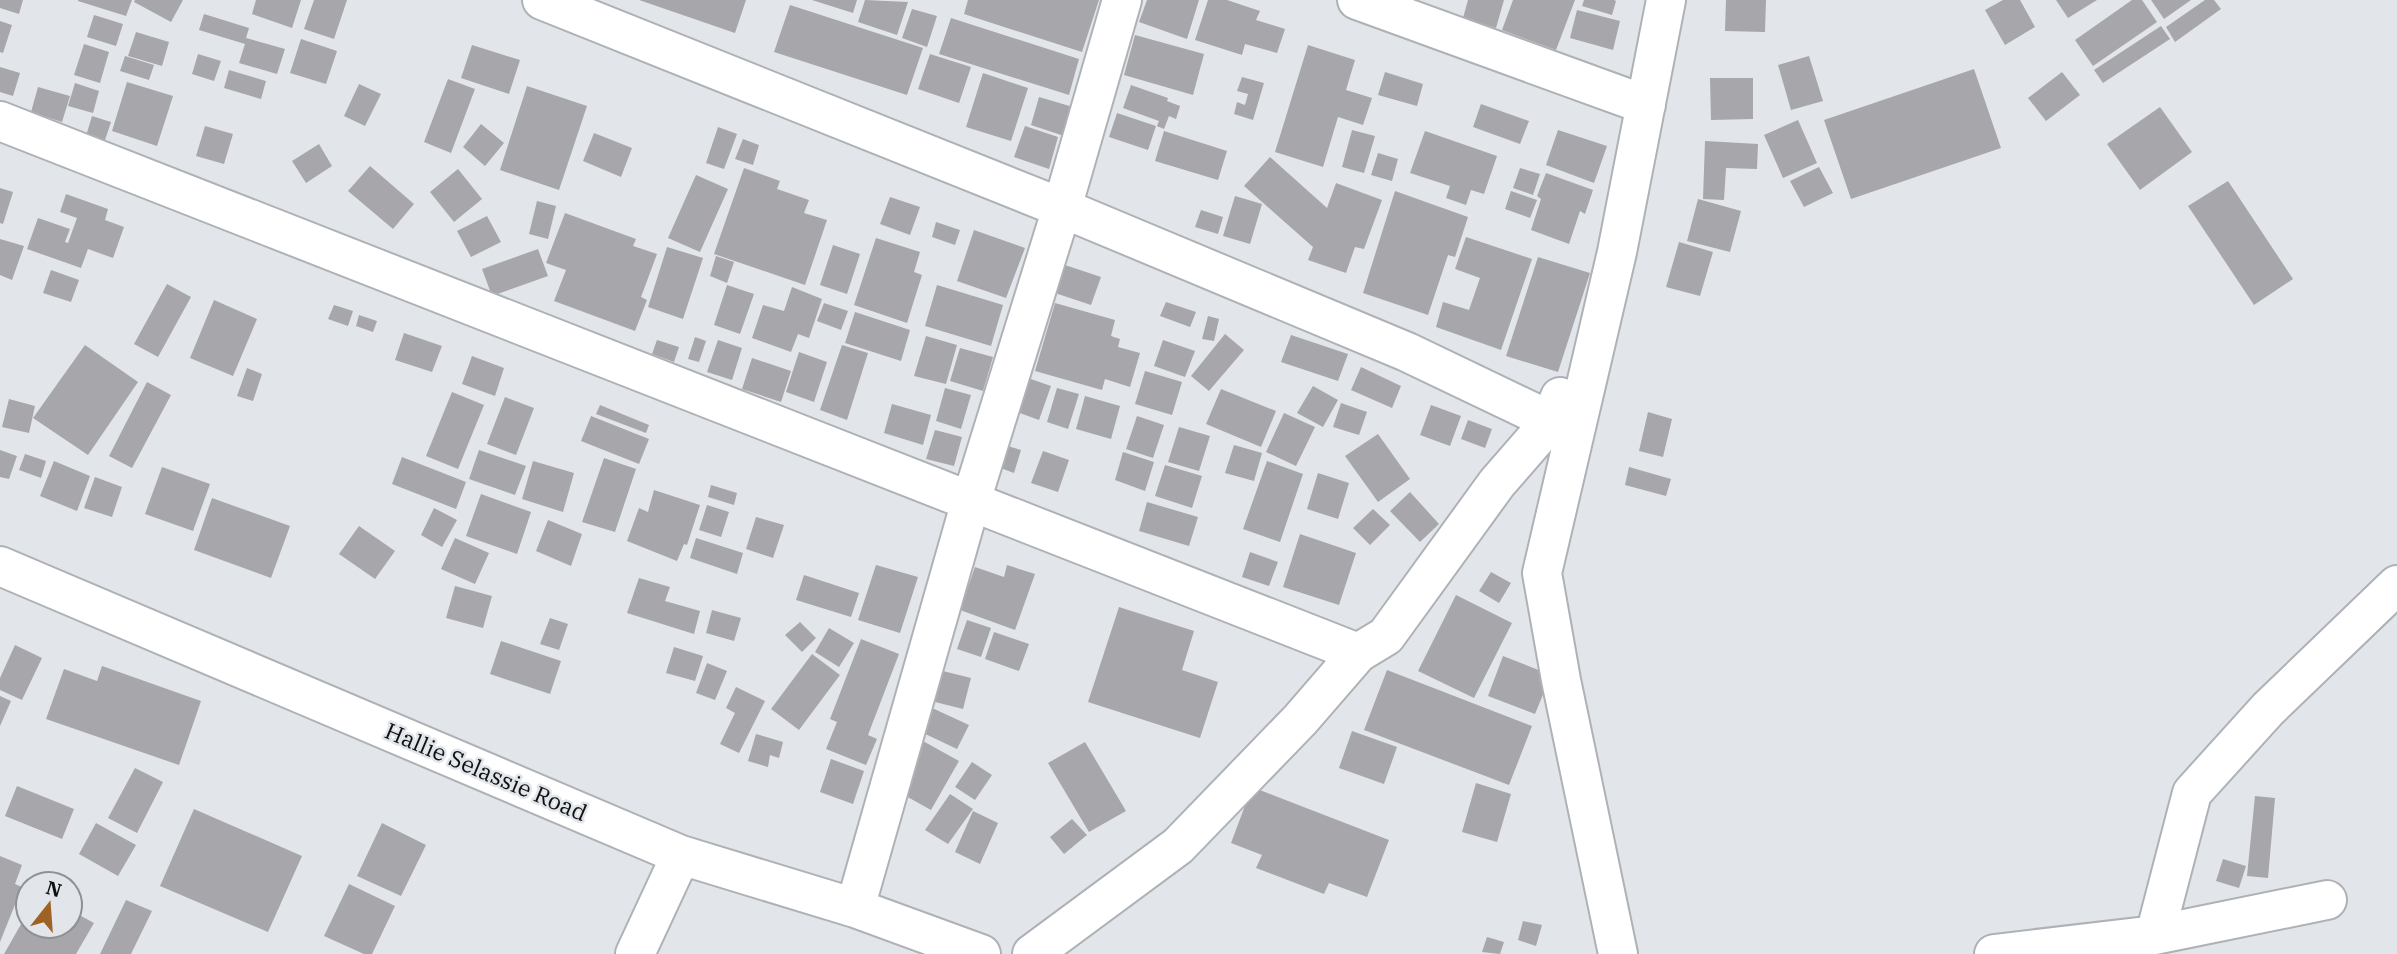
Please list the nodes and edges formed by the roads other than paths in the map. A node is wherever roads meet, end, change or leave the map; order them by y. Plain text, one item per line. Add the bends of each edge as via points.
1 (542, 0) edge
2 (1122, 0) edge
3 (1357, 0) edge
4 (1665, 0) edge
5 (1646, 105) junction
6 (0, 121) edge
7 (1062, 208) junction
8 (1617, 252) junction
9 (1551, 421) junction
10 (971, 501) junction
11 (0, 566) edge
12 (2397, 585) edge
13 (1358, 653) junction
14 (681, 855) junction
15 (2327, 900) dead end
16 (855, 908) junction
17 (2155, 935) junction
18 (635, 954) edge
19 (981, 954) edge
20 (1031, 954) edge
21 (1618, 954) edge
22 (1994, 954) edge

1 - 7 street
2 - 7 street
3 - 5 street
4 - 5 street
5 - 8 street
6 - 10 street
7 - 9 street via 1407,352
7 - 10 street
8 - 9 street
8 - 21 street via 1542,573
9 - 13 street via 1497,483 1386,636
10 - 13 street
10 - 16 street
11 - 14 street, Hallie Selassie Road
12 - 17 street via 2267,709 2192,793
13 - 20 street via 1178,846
14 - 16 street, Hallie Selassie Road
14 - 18 street
15 - 17 street
16 - 19 street, Hallie Selassie Road
17 - 22 street

